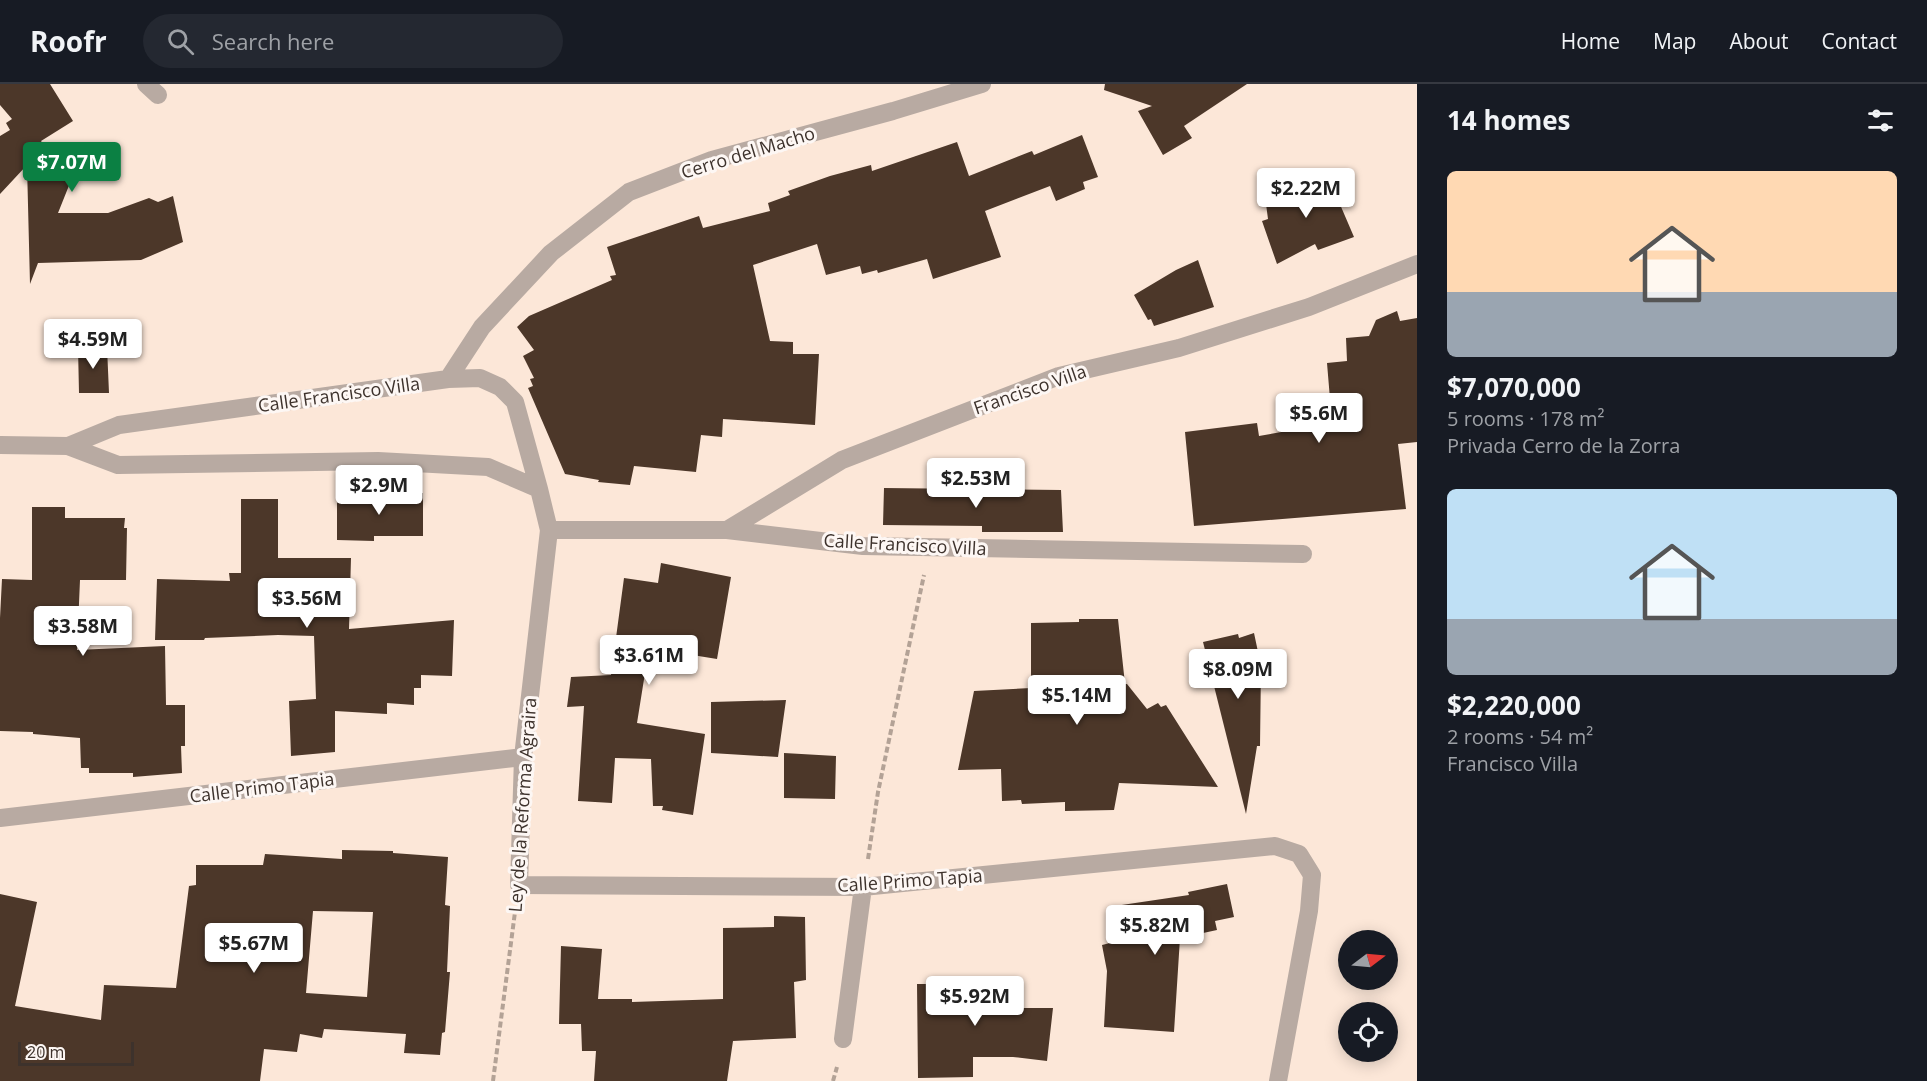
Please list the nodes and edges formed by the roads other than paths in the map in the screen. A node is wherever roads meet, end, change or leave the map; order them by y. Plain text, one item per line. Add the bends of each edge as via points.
1 (982, 84) edge
2 (1417, 264) edge
3 (448, 380) junction
4 (0, 445) edge
5 (68, 446) junction
6 (539, 489) junction
7 (549, 530) junction
8 (727, 530) junction
9 (1303, 555) dead end
10 (523, 757) junction
11 (0, 818) edge
12 (519, 885) joint
13 (863, 887) junction
14 (843, 1039) dead end
15 (1278, 1081) edge

1 - 3 street, Cerro del Macho via 712,160 629,192 551,253 482,327
2 - 8 street, Francisco Villa via 1309,307 1179,348 1059,376 842,460
3 - 5 street, Calle Francisco Villa via 119,425
3 - 6 street, Calle Francisco Villa via 480,378 500,387 515,402
4 - 5 street, Calle Francisco Villa
5 - 6 street, Calle Francisco Villa via 118,465 378,461 488,467
6 - 7 street, Calle Francisco Villa
7 - 8 street, Calle Francisco Villa
7 - 10 street, Ley de la Reforma Agraira
8 - 9 street, Calle Francisco Villa via 863,546
10 - 11 street, Calle Primo Tapia
10 - 12 street, Ley de la Reforma Agraira
12 - 13 street, Calle Primo Tapia
13 - 14 street
13 - 15 street, Calle Primo Tapia via 1275,846 1299,854 1312,875 1309,911

